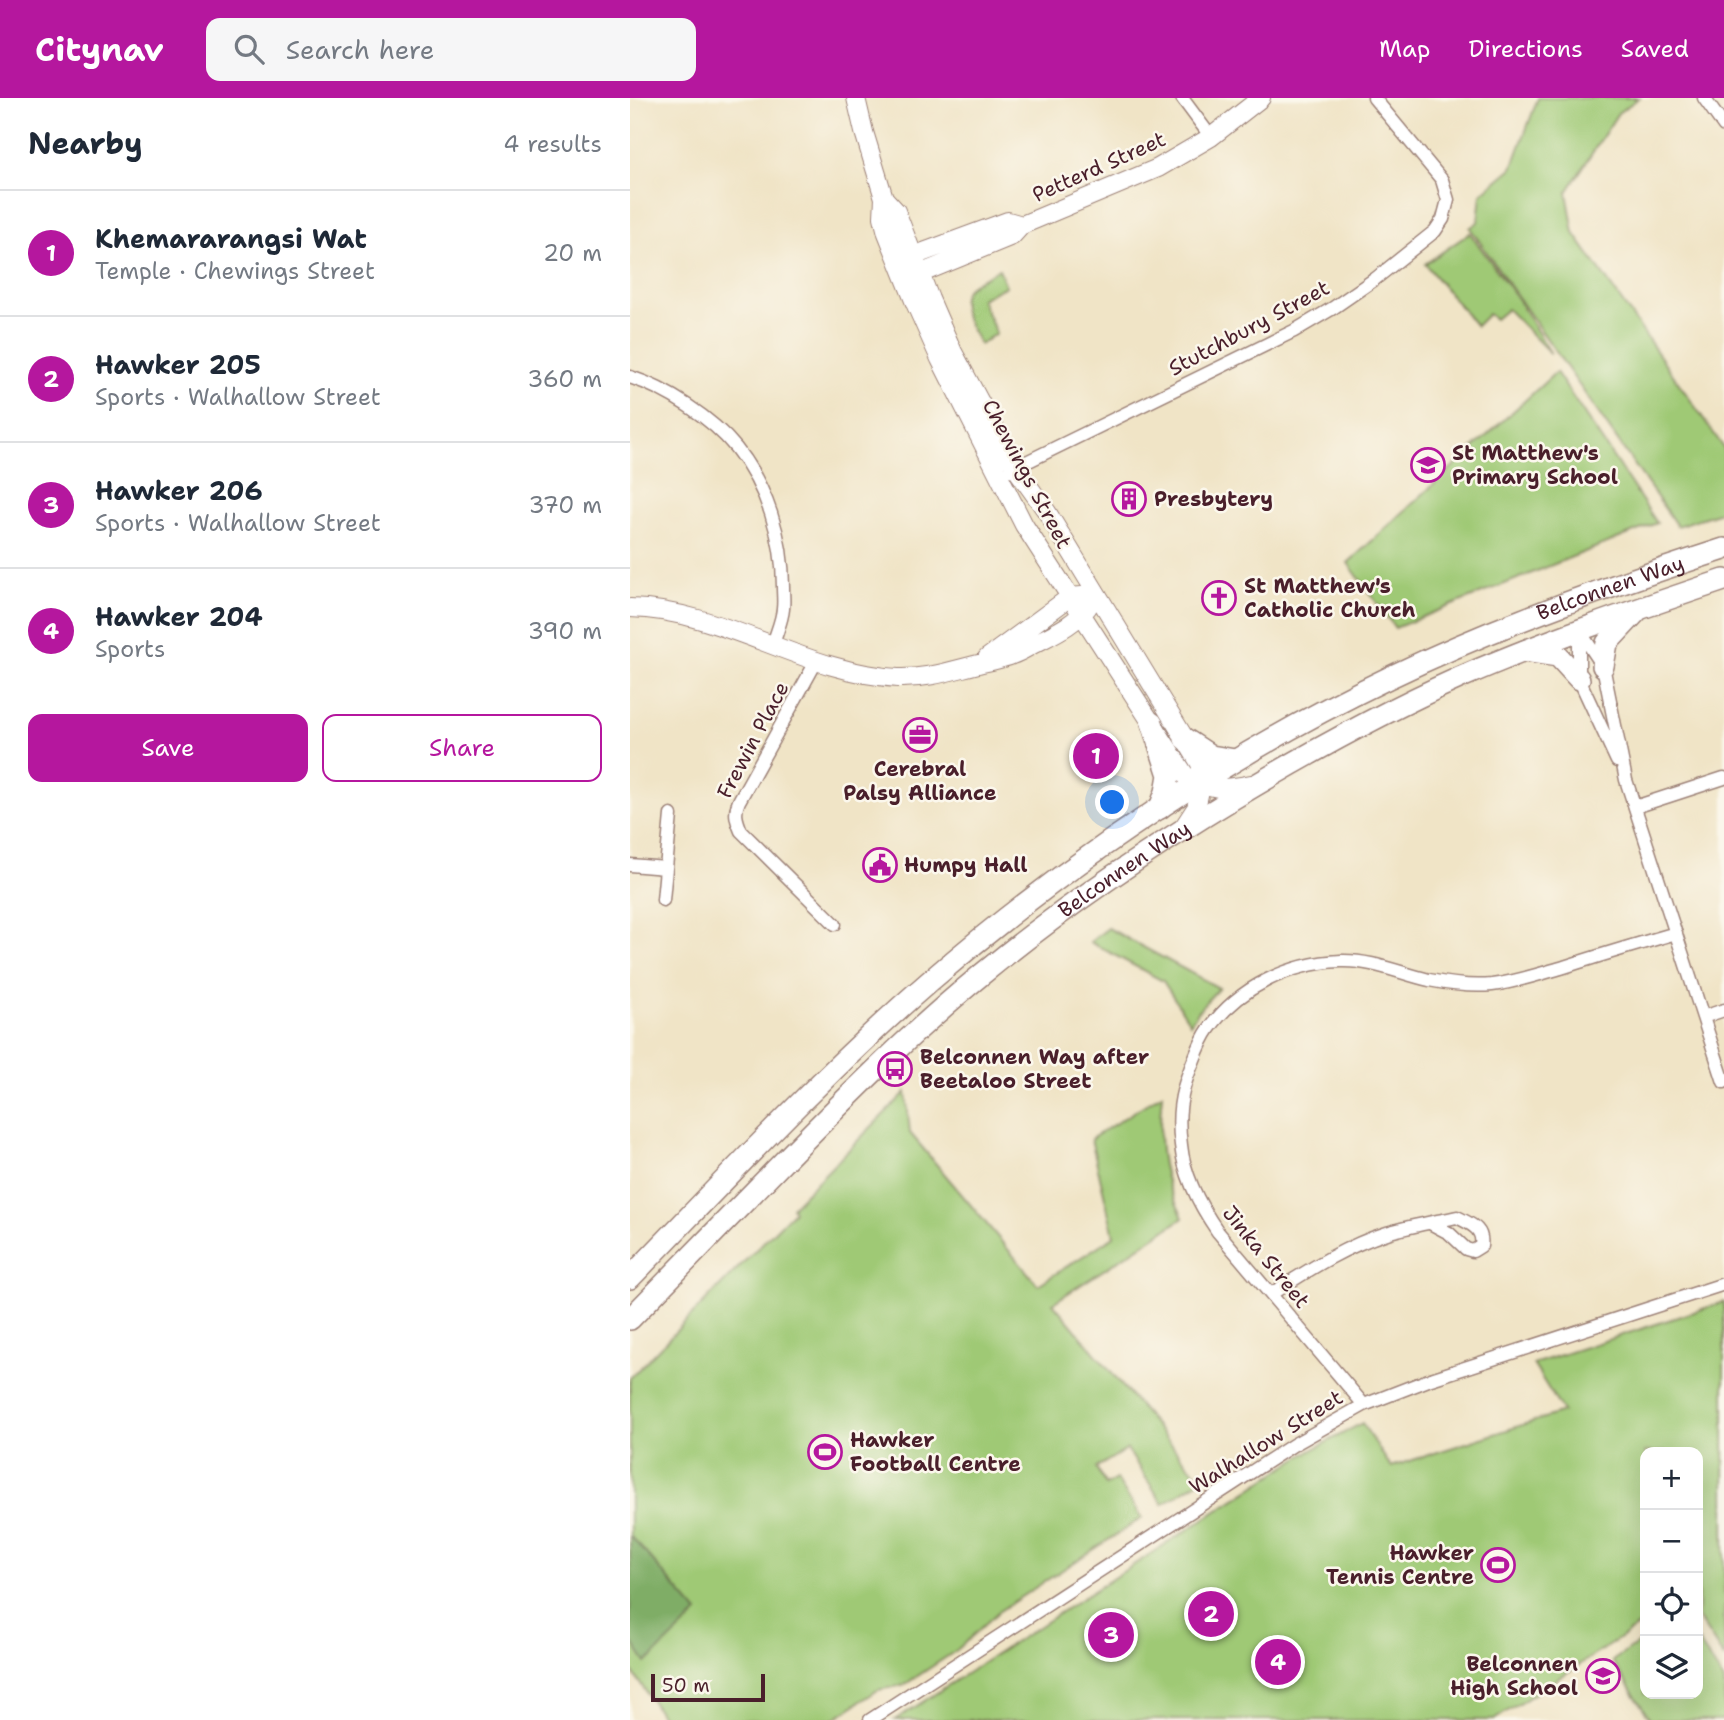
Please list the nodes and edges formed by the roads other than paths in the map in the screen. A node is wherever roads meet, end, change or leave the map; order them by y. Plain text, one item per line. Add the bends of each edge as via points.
1 (856, 98) edge
2 (1182, 98) edge
3 (1261, 98) edge
4 (1374, 98) edge
5 (1704, 98) edge
6 (1724, 126) edge
7 (1211, 137) junction
8 (1023, 225) junction
9 (906, 259) junction
10 (913, 277) junction
11 (630, 377) edge
12 (1008, 471) junction
13 (1724, 549) edge
14 (1724, 580) edge
15 (1614, 585) junction
16 (1097, 595) junction
17 (1070, 597) junction
18 (1639, 607) junction
19 (630, 608) edge
20 (1082, 615) junction
21 (1520, 620) junction
22 (1579, 630) junction
23 (773, 645) junction
24 (1524, 651) junction
25 (816, 662) junction
26 (982, 663) junction
27 (1603, 666) junction
28 (1579, 679) junction
29 (1152, 723) junction
30 (1185, 739) junction
31 (1235, 760) junction
32 (1724, 778) edge
33 (1626, 780) junction
34 (1261, 781) junction
35 (1200, 783) junction
36 (1635, 807) junction
37 (1160, 808) junction
38 (671, 815) dead end
39 (1183, 828) junction
40 (630, 865) edge
41 (666, 868) junction
42 (663, 900) dead end
43 (835, 924) dead end
44 (1676, 933) junction
45 (1724, 1010) edge
46 (1703, 1017) junction
47 (822, 1082) junction
48 (1724, 1082) edge
49 (843, 1101) junction
50 (1430, 1223) dead end
51 (630, 1278) edge
52 (1724, 1284) edge
53 (1271, 1294) junction
54 (630, 1319) edge
55 (1364, 1405) junction
56 (870, 1720) edge

1 - 9 street, Chewings Street via 884,198 883,217
2 - 7 street
3 - 7 street, Petterd Street
4 - 12 street, Stutchbury Street via 1442,180 1448,200 1435,231 1375,279 1294,331
5 - 6 street
7 - 8 street, Petterd Street via 1158,168
8 - 9 street, Petterd Street via 1008,221
8 - 10 street, Petterd Street via 1012,236
9 - 10 street, Chewings Street
10 - 12 street, Chewings Street via 946,355
11 - 23 street via 676,398 708,420 736,447 757,480 778,534 783,570 783,609
12 - 16 street, Chewings Street via 1047,512
12 - 17 street, Chewings Street via 1024,525
13 - 15 main road, Belconnen Way
14 - 18 main road, Belconnen Way
15 - 21 main road, Belconnen Way
15 - 22 main road via 1587,607
16 - 17 street
16 - 20 street
16 - 30 street, Chewings Street
17 - 20 street, Chewings Street
17 - 26 street
18 - 22 main road, Belconnen Way
18 - 27 main road via 1607,643
19 - 23 street via 680,615
20 - 26 street via 1012,656
20 - 29 street, Chewings Street
21 - 22 main road via 1562,620
21 - 31 main road, Belconnen Way via 1380,682
22 - 24 main road, Belconnen Way
22 - 27 street
22 - 28 street
23 - 25 street
24 - 28 main road via 1558,656
24 - 34 main road, Belconnen Way via 1394,709
25 - 26 street via 860,674 900,678 937,676
25 - 43 street, Frewin Place via 735,808 735,818 741,831
27 - 33 street
28 - 33 street
29 - 35 street, Chewings Street via 1185,775
29 - 37 main road via 1169,775
30 - 31 main road via 1211,756
30 - 35 street, Chewings Street via 1201,765
31 - 35 main road, Belconnen Way
32 - 36 street
33 - 36 street
34 - 35 street via 1230,789
34 - 39 main road, Belconnen Way
35 - 37 main road, Belconnen Way
35 - 39 street, Chewings Street via 1196,808
36 - 44 street
37 - 47 main road, Belconnen Way via 988,932
38 - 41 street
39 - 49 main road, Belconnen Way via 1071,904 969,985
40 - 41 street
41 - 42 street
44 - 46 street
44 - 53 street, Jinka Street via 1491,985 1429,980 1376,964 1314,963 1272,976 1222,1013 1208,1031 1183,1087 1181,1145 1194,1190 1209,1218
45 - 46 street
46 - 48 street
47 - 49 main road
47 - 51 main road, Belconnen Way
49 - 54 main road, Belconnen Way
50 - 53 street via 1386,1233 1343,1251
52 - 55 street, Walhallow Street
53 - 55 street, Jinka Street
55 - 56 street, Walhallow Street via 1293,1444

